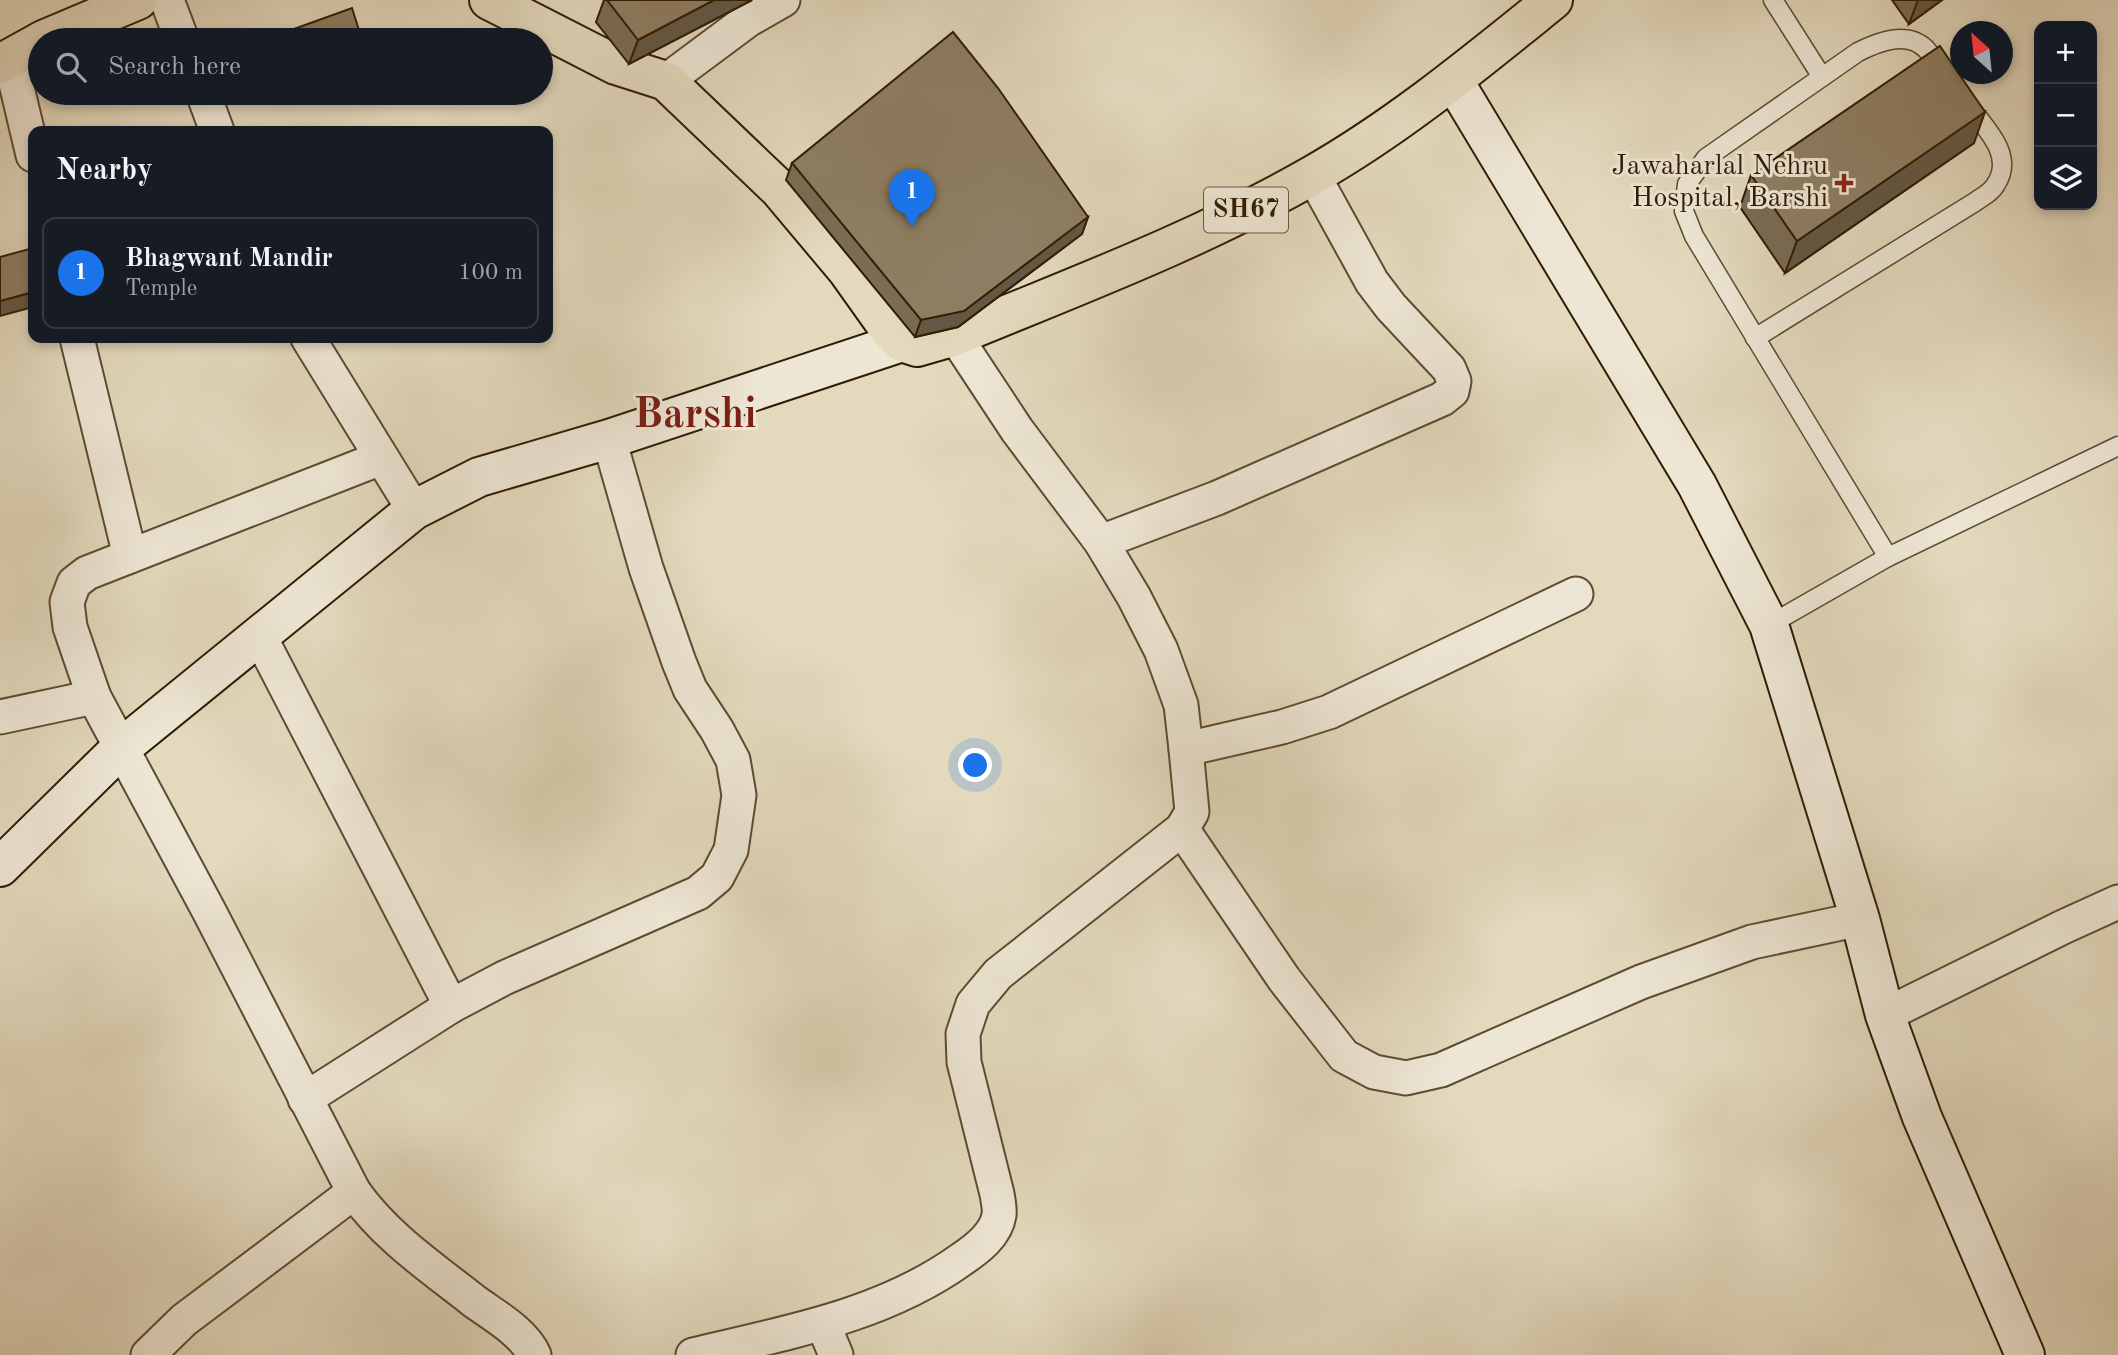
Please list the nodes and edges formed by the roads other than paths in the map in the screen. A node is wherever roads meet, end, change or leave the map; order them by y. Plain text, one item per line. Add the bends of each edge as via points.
1 (138, 0) edge
2 (167, 0) edge
3 (489, 0) edge
4 (783, 0) edge
5 (1553, 0) edge
6 (1773, 0) edge
7 (75, 28) edge
8 (178, 28) edge
9 (544, 28) edge
10 (553, 32) edge
11 (23, 51) edge
12 (1822, 76) junction
13 (1453, 80) junction
14 (666, 81) junction
15 (28, 103) edge
16 (28, 105) edge
17 (207, 105) edge
18 (30, 126) edge
19 (215, 126) edge
20 (1313, 175) junction
21 (955, 336) junction
22 (1755, 338) junction
23 (902, 342) junction
24 (78, 343) edge
25 (311, 343) edge
26 (609, 439) junction
27 (2118, 446) edge
28 (381, 458) junction
29 (414, 510) junction
30 (1101, 542) junction
31 (130, 556) junction
32 (1888, 558) junction
33 (1576, 594) dead end
34 (1769, 625) junction
35 (259, 635) junction
36 (94, 697) junction
37 (0, 717) edge
38 (121, 748) junction
39 (1186, 749) junction
40 (1182, 829) junction
41 (0, 867) edge
42 (2118, 902) edge
43 (1860, 919) junction
44 (451, 1006) junction
45 (1885, 1015) junction
46 (305, 1098) junction
47 (354, 1192) junction
48 (823, 1324) junction
49 (148, 1355) edge
50 (534, 1355) edge
51 (692, 1355) edge
52 (836, 1355) edge
53 (2025, 1355) edge

1 - 7 main road
2 - 8 street
3 - 9 main road
4 - 14 street
5 - 13 main road, SH67
6 - 12 lane
10 - 14 main road via 617,65
11 - 15 street
12 - 22 lane via 1706,158 1686,184 1684,211 1694,236
12 - 22 lane via 1877,42 1902,38 1924,47 1999,147 2004,168 1995,187 1975,202
13 - 20 main road, SH67
13 - 34 main road via 1697,485
14 - 23 main road via 779,189
16 - 18 street
17 - 19 street
20 - 21 main road, SH67 via 1185,241
20 - 30 street via 1372,282 1449,369 1452,391 1229,492
21 - 23 main road, SH67 via 917,347
21 - 30 street via 1017,430
22 - 32 lane
23 - 26 main road
24 - 31 street
25 - 28 street
26 - 29 main road via 479,477
26 - 44 street via 679,662 733,760 739,795 731,850 717,877 698,893
27 - 32 lane
28 - 29 street
28 - 31 street
29 - 35 main road
30 - 39 street via 1161,650 1181,705
31 - 36 street via 87,573 75,583 67,602 70,627
32 - 34 lane
33 - 39 street via 1329,712
34 - 43 main road
35 - 38 main road
35 - 44 street
36 - 37 street
36 - 38 street
38 - 41 main road
38 - 46 street
39 - 40 street via 1192,812
40 - 43 street via 1284,979 1344,1056 1374,1072 1406,1078 1441,1070 1641,982 1752,942
40 - 48 street via 998,974 973,1004 963,1034 964,1062 998,1194 999,1216 989,1236 976,1250 904,1295
42 - 45 street
43 - 45 main road
44 - 46 street
45 - 53 main road via 1922,1117
46 - 47 street
47 - 49 street via 184,1320
47 - 50 street via 371,1217 398,1242 514,1331
48 - 51 street
48 - 52 street

